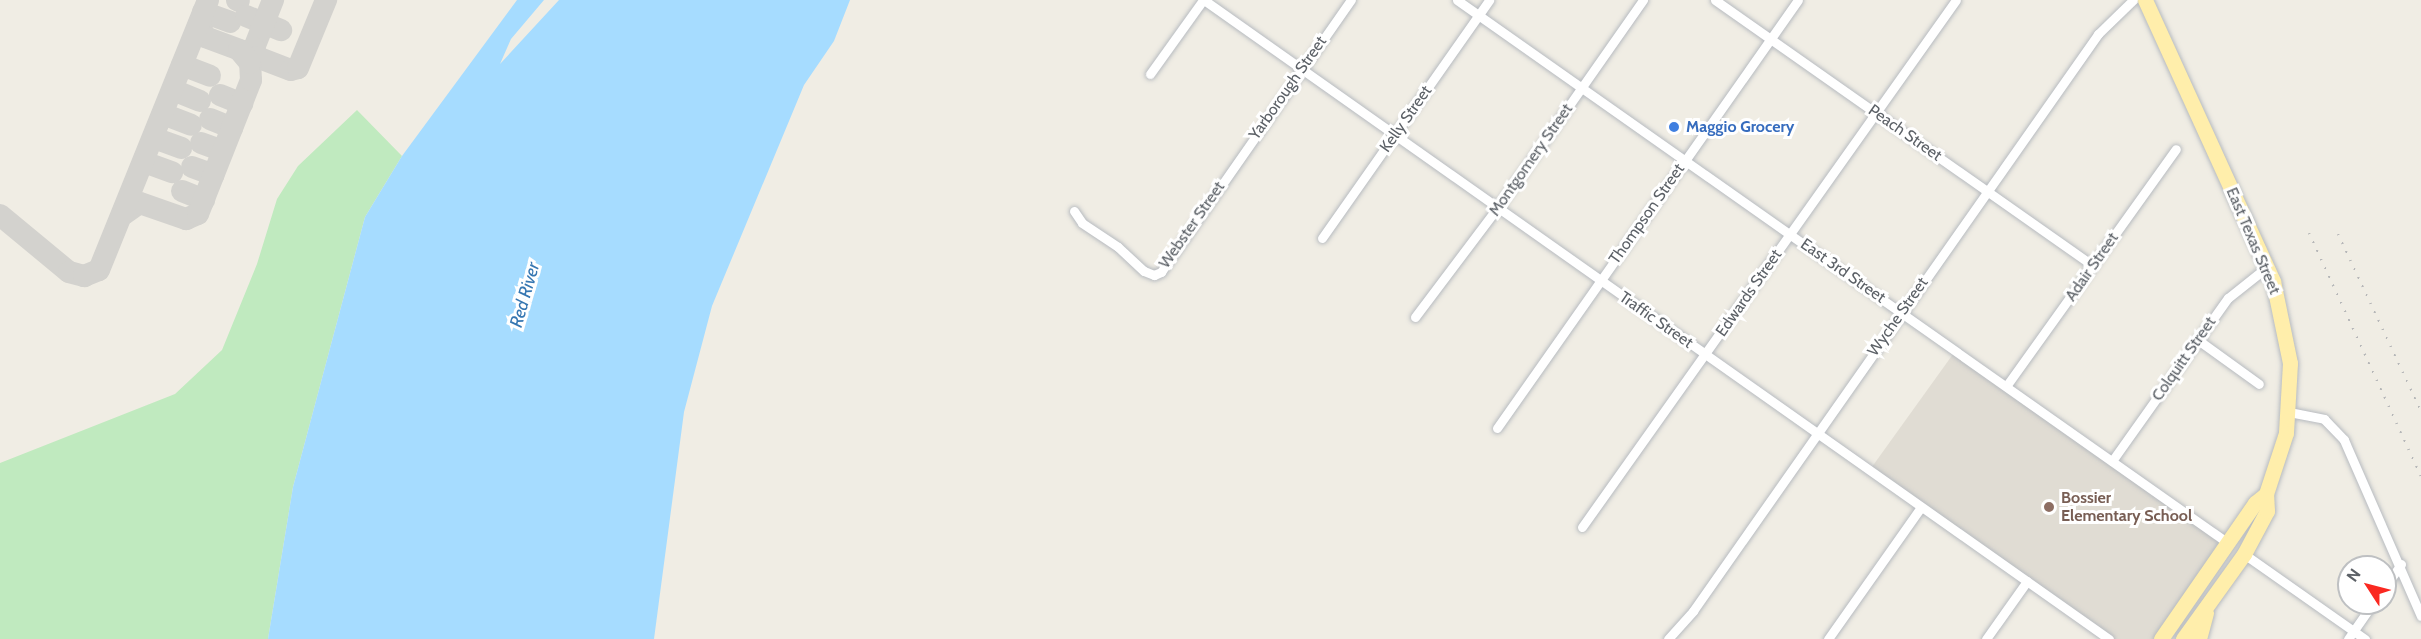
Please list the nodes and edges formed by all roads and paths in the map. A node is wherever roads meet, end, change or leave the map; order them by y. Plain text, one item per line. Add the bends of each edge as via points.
1 (1203, 0) edge
2 (1351, 0) edge
3 (1457, 0) edge
4 (1489, 0) edge
5 (1643, 0) edge
6 (1715, 0) edge
7 (1798, 0) edge
8 (1956, 0) edge
9 (2133, 0) edge
10 (2145, 0) edge
11 (1478, 15) junction
12 (1770, 39) junction
13 (1300, 69) junction
14 (1150, 74) dead end
15 (1582, 88) junction
16 (1875, 112) junction
17 (1395, 135) junction
18 (2176, 148) dead end
19 (1684, 160) junction
20 (1226, 176) joint
21 (1987, 191) junction
22 (1498, 207) junction
23 (1074, 211) dead end
24 (1791, 234) junction
25 (1322, 238) dead end
26 (2093, 266) junction
27 (2267, 267) junction
28 (1601, 281) junction
29 (1902, 312) junction
30 (1416, 317) dead end
31 (2198, 340) junction
32 (1706, 355) junction
33 (2259, 384) dead end
34 (2007, 386) junction
35 (2289, 412) junction
36 (1497, 428) dead end
37 (1817, 434) junction
38 (2112, 461) junction
39 (2266, 494) junction
40 (1921, 507) junction
41 (2252, 508) junction
42 (1582, 527) dead end
43 (2228, 543) junction
44 (2244, 554) junction
45 (2401, 564) junction
46 (2397, 570) edge
47 (2027, 581) junction
48 (2211, 599) junction
49 (2365, 615) edge
50 (2421, 616) edge
51 (2351, 635) edge
52 (1668, 639) edge
53 (1828, 639) edge
54 (1986, 639) edge
55 (2109, 639) edge
56 (2161, 639) edge
57 (2183, 639) edge
58 (2199, 639) edge
59 (2365, 639) edge

1 - 13 street, Traffic Street
1 - 14 street
2 - 13 street, Yarborough Street
3 - 11 street, East 3rd Street
4 - 11 street, Kelly Street
5 - 15 street, Montgomery Street
6 - 12 street, Peach Street
7 - 12 street, Thompson Street
8 - 16 street, Edwards Street
9 - 21 street, Wyche Street via 2098,34
10 - 27 main road, East Texas Street
11 - 15 street, East 3rd Street
11 - 17 street, Kelly Street
12 - 16 street, Peach Street
12 - 19 street, Thompson Street
13 - 17 street, Traffic Street
13 - 20 street, Yarborough Street
15 - 19 street, East 3rd Street
15 - 22 street, Montgomery Street
16 - 21 street, Peach Street
16 - 24 street, Edwards Street
17 - 22 street, Traffic Street
17 - 25 street, Kelly Street
18 - 26 street, Adair Street
19 - 24 street, East 3rd Street
19 - 28 street, Thompson Street
20 - 23 street, Webster Street via 1157,275 1144,271 1118,246 1082,223
21 - 26 street, Peach Street
21 - 29 street, Wyche Street
22 - 28 street, Traffic Street
22 - 30 street, Montgomery Street
24 - 29 street, East 3rd Street
24 - 32 street, Edwards Street
26 - 34 street, Adair Street
27 - 31 street, Colquitt Street via 2228,298
27 - 35 main road, East Texas Street via 2289,346
28 - 32 street, Traffic Street
28 - 36 street, Thompson Street
29 - 34 street, East 3rd Street
29 - 37 street, Wyche Street
31 - 33 street
31 - 38 street, Colquitt Street
32 - 37 street, Traffic Street
32 - 42 street, Edwards Street
34 - 38 street, East 3rd Street
35 - 39 main road, East Texas Street
35 - 45 street via 2316,415 2338,431
37 - 40 street, Traffic Street
37 - 52 street, Wyche Street via 1693,611
38 - 43 street, East 3rd Street
39 - 41 main road, East Texas Street
39 - 44 main road, East Texas Street via 2267,511
40 - 47 street, Traffic Street
40 - 53 street
41 - 43 main road, East Texas Street
41 - 44 main road via 2254,516 2241,538
43 - 48 main road via 2231,554 2219,573
43 - 56 main road, East Texas Street
44 - 48 main road, East Texas Street
44 - 51 street
45 - 46 street
45 - 50 street
47 - 54 street
47 - 55 street, Traffic Street
48 - 57 main road, East Texas Street
48 - 58 main road
49 - 51 street
51 - 59 street

